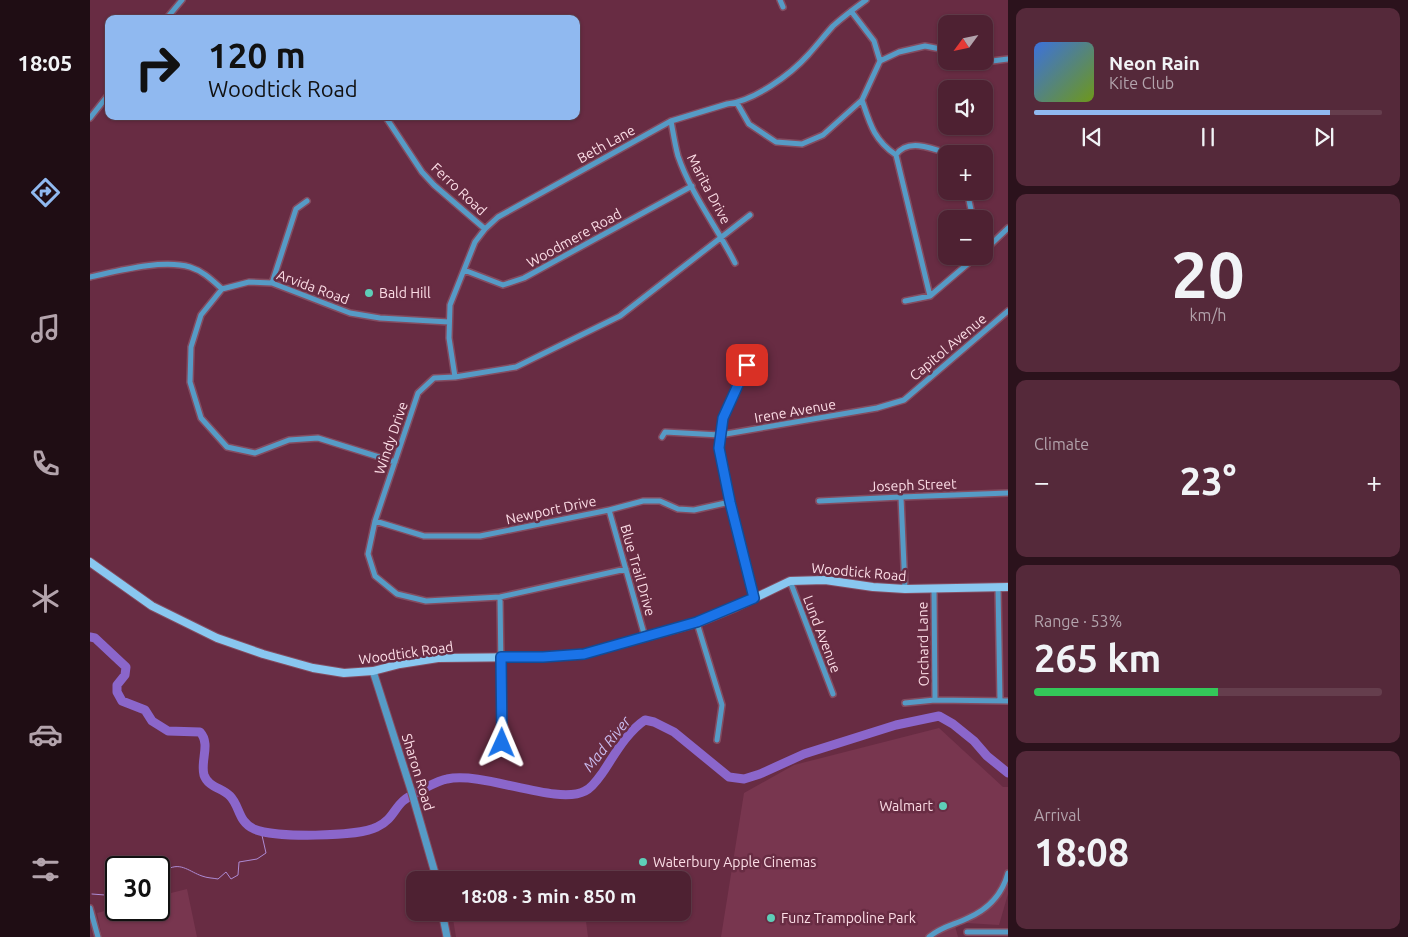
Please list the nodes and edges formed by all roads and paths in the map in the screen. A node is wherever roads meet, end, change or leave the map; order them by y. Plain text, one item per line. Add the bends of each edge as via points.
1 (182, 0) edge
2 (780, 0) edge
3 (866, 0) edge
4 (783, 7) dead end
5 (851, 11) junction
6 (169, 15) edge
7 (938, 48) edge
8 (1008, 58) edge
9 (993, 60) edge
10 (880, 61) junction
11 (105, 99) edge
12 (862, 100) junction
13 (737, 103) junction
14 (90, 118) edge
15 (388, 120) edge
16 (671, 121) junction
17 (938, 151) edge
18 (896, 155) junction
19 (692, 186) junction
20 (307, 201) dead end
21 (750, 216) dead end
22 (1008, 228) edge
23 (485, 229) junction
24 (722, 237) junction
25 (993, 242) edge
26 (735, 263) dead end
27 (966, 265) edge
28 (464, 270) junction
29 (90, 277) edge
30 (272, 282) junction
31 (222, 289) junction
32 (930, 296) junction
33 (905, 301) dead end
34 (1008, 311) edge
35 (449, 322) junction
36 (747, 365) dead end
37 (455, 377) junction
38 (904, 400) joint
39 (720, 435) junction
40 (662, 438) dead end
41 (395, 462) junction
42 (1008, 493) edge
43 (901, 497) junction
44 (730, 502) junction
45 (819, 502) dead end
46 (608, 510) junction
47 (375, 521) junction
48 (90, 562) edge
49 (626, 569) junction
50 (790, 581) junction
51 (1008, 587) edge
52 (998, 588) junction
53 (905, 589) junction
54 (934, 589) junction
55 (500, 597) junction
56 (754, 598) junction
57 (697, 622) junction
58 (645, 637) junction
59 (501, 657) junction
60 (373, 671) junction
61 (832, 694) dead end
62 (935, 700) junction
63 (1000, 701) junction
64 (1008, 701) edge
65 (905, 704) dead end
66 (717, 740) dead end
67 (502, 743) dead end
68 (434, 871) edge
69 (1008, 873) edge
70 (90, 908) edge
71 (444, 921) edge
72 (967, 932) dead end
73 (1008, 932) edge
74 (98, 937) edge
75 (447, 937) edge
76 (930, 937) edge

1 - 6 street
2 - 4 street
3 - 5 street, Beth Lane
5 - 10 street via 874,41
5 - 13 street, Beth Lane via 782,79
7 - 10 street via 925,46 899,52
8 - 9 street
10 - 12 street
11 - 14 street
12 - 13 street via 823,135 802,144 776,142 749,124
12 - 18 street via 875,135
13 - 16 street, Beth Lane
15 - 23 street, Ferro Road via 422,172
16 - 19 street, Marita Drive via 678,156
16 - 23 street, Beth Lane via 498,218
17 - 18 street via 911,145
18 - 32 street
19 - 24 street, Marita Drive
19 - 28 street, Woodmere Road via 524,278 503,285
20 - 30 street via 296,209
21 - 24 street, Windy Drive
22 - 25 street
23 - 28 street, Beth Lane via 475,242
24 - 26 street, Marita Drive
24 - 37 street, Windy Drive via 620,316 516,367
27 - 32 street
28 - 35 street, Beth Lane via 450,305
29 - 31 street via 135,267 190,267 206,274
30 - 31 street, Arvida Road via 249,282
30 - 35 street, Arvida Road via 350,314
31 - 41 street via 202,315 191,348 190,382 201,418 227,447 256,453 288,440 318,438
32 - 33 street
34 - 38 street, Capitol Avenue
35 - 37 street, Beth Lane via 448,338
36 - 39 street via 723,418
37 - 41 street, Windy Drive via 434,378 418,393
38 - 39 street, Irene Avenue via 877,408
39 - 40 street, Irene Avenue via 665,432
39 - 44 street via 719,448
41 - 47 street, Windy Drive
42 - 43 street, Joseph Street
43 - 45 street, Joseph Street
43 - 53 street
44 - 46 street, Newport Drive via 694,510 643,501
44 - 56 street
46 - 47 street, Newport Drive via 480,536 424,536
46 - 49 street, Blue Trail Drive
47 - 55 street, Windy Drive via 368,554 375,576 397,594 426,601
48 - 60 main road, Woodtick Road via 152,606 217,638 313,668 344,673
49 - 55 street, Windy Drive
49 - 58 street, Blue Trail Drive
50 - 53 main road, Woodtick Road via 825,580
50 - 56 main road, Woodtick Road
50 - 61 street, Lund Avenue
51 - 52 main road, Woodtick Road
52 - 54 main road, Woodtick Road
52 - 63 street
53 - 54 main road, Woodtick Road
54 - 62 street, Orchard Lane
55 - 59 street
56 - 57 main road, Woodtick Road
57 - 58 main road, Woodtick Road
57 - 66 street via 722,705
58 - 59 main road, Woodtick Road via 584,654
59 - 60 main road, Woodtick Road via 438,658
59 - 67 street
60 - 68 street, Sharon Road
62 - 63 street
62 - 65 street
63 - 64 street
69 - 76 street via 1004,887 988,907
70 - 74 street
71 - 75 street
72 - 73 street

